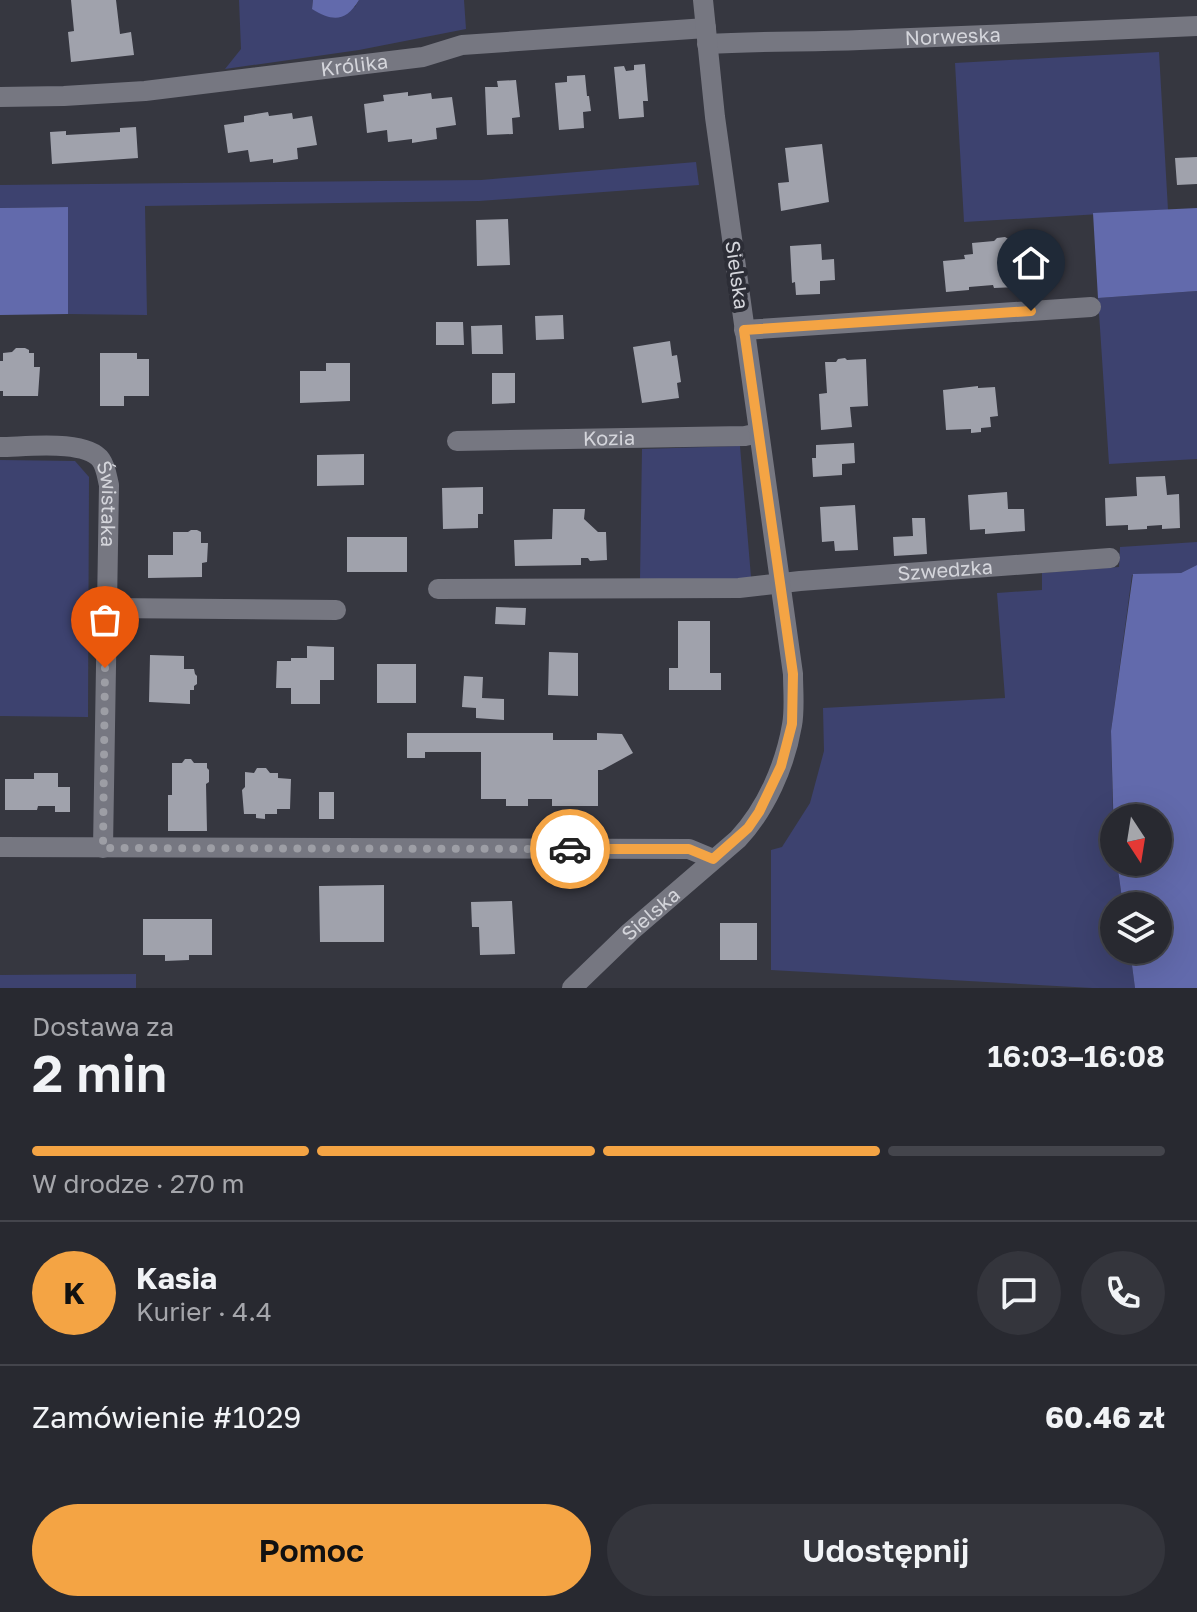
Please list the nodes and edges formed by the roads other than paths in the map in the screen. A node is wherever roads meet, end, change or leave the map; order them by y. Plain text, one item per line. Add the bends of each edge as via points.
1 (703, 0) edge
2 (1197, 26) edge
3 (706, 36) junction
4 (0, 97) edge
5 (1091, 307) dead end
6 (744, 330) junction
7 (759, 433) junction
8 (457, 441) dead end
9 (0, 447) edge
10 (1110, 558) dead end
11 (781, 583) junction
12 (438, 589) dead end
13 (106, 608) junction
14 (336, 610) dead end
15 (0, 847) edge
16 (103, 848) junction
17 (713, 859) junction
18 (572, 988) edge

1 - 3 street, Sielska
2 - 3 street, Norweska via 815,42
3 - 4 street, Królika via 462,45 423,57 145,91
3 - 6 street, Sielska
5 - 6 street
6 - 7 street, Sielska
7 - 8 street, Kozia
7 - 11 street, Sielska
9 - 13 street, Świstaka via 74,447 101,459 109,485
10 - 11 street, Szwedzka
11 - 12 street, Szwedzka via 739,588
11 - 17 street, Sielska via 793,685 786,752 759,812
13 - 14 street
13 - 16 street, Świstaka
15 - 16 street
16 - 17 street via 689,849
17 - 18 street, Sielska

